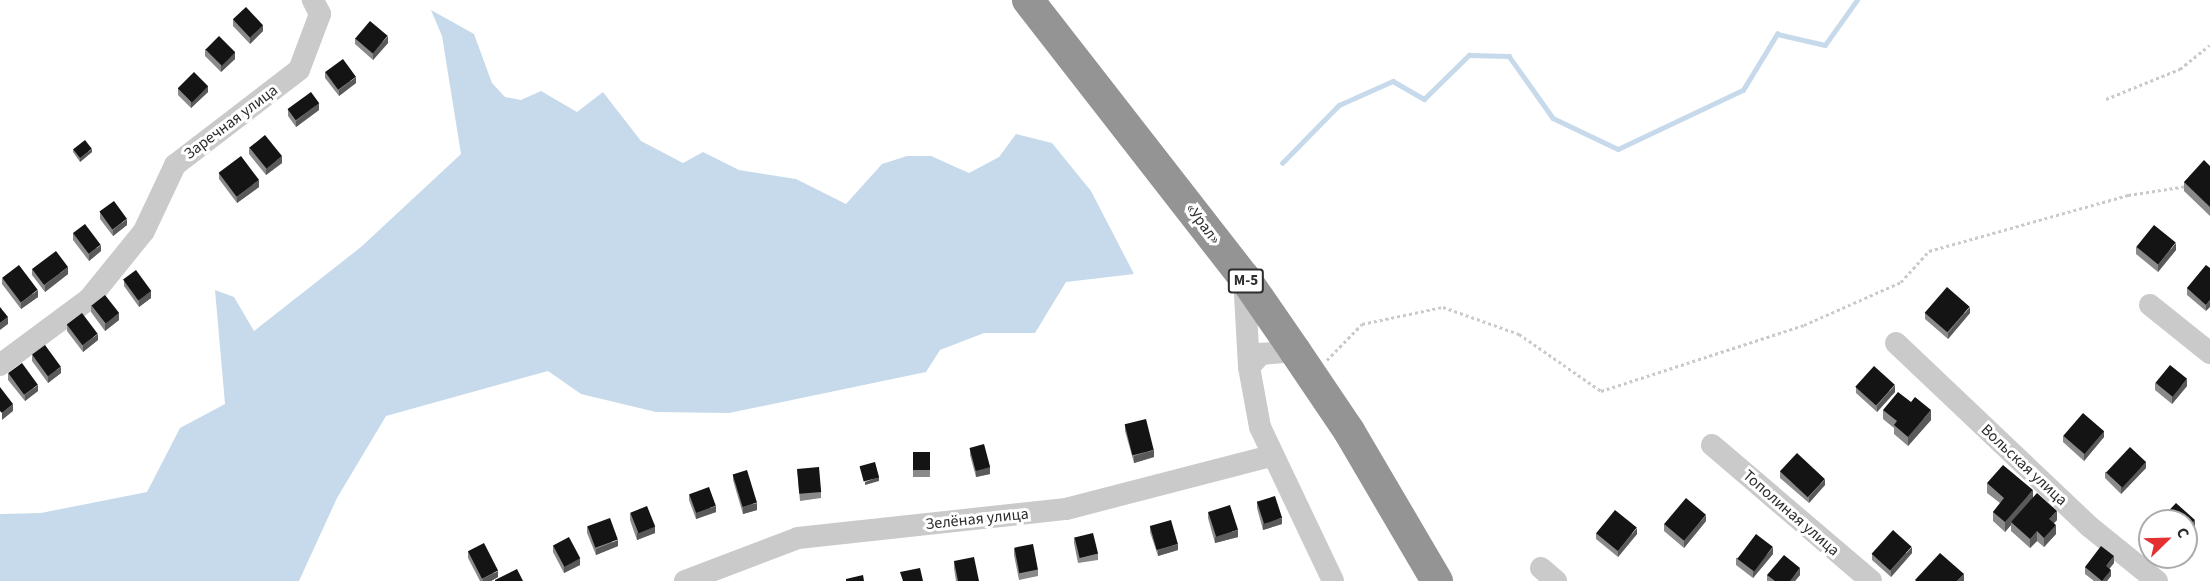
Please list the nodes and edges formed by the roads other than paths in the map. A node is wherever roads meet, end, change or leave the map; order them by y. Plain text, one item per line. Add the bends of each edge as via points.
1 (313, 0) edge
2 (1028, 0) edge
3 (1244, 277) junction
4 (2150, 305) dead end
5 (1896, 343) dead end
6 (2210, 354) edge
7 (1304, 363) junction
8 (0, 365) edge
9 (1249, 367) junction
10 (1712, 445) dead end
11 (1271, 456) junction
12 (685, 581) edge
13 (1333, 581) edge
14 (1437, 581) edge
15 (1871, 581) edge
16 (2157, 581) edge

1 - 8 street, Заречная улица via 320,14 299,70 175,165 144,231 89,299
2 - 3 highway, «Урал» / М-5
3 - 7 highway, «Урал» / М-5
3 - 9 street
4 - 6 street
5 - 16 street, Вольская улица via 2090,527
7 - 9 street via 1261,354
7 - 14 highway, «Урал» / М-5
9 - 11 street via 1260,427
10 - 15 street, Тополиная улица
11 - 12 street, Зелёная улица via 1066,509 798,538
11 - 13 street

